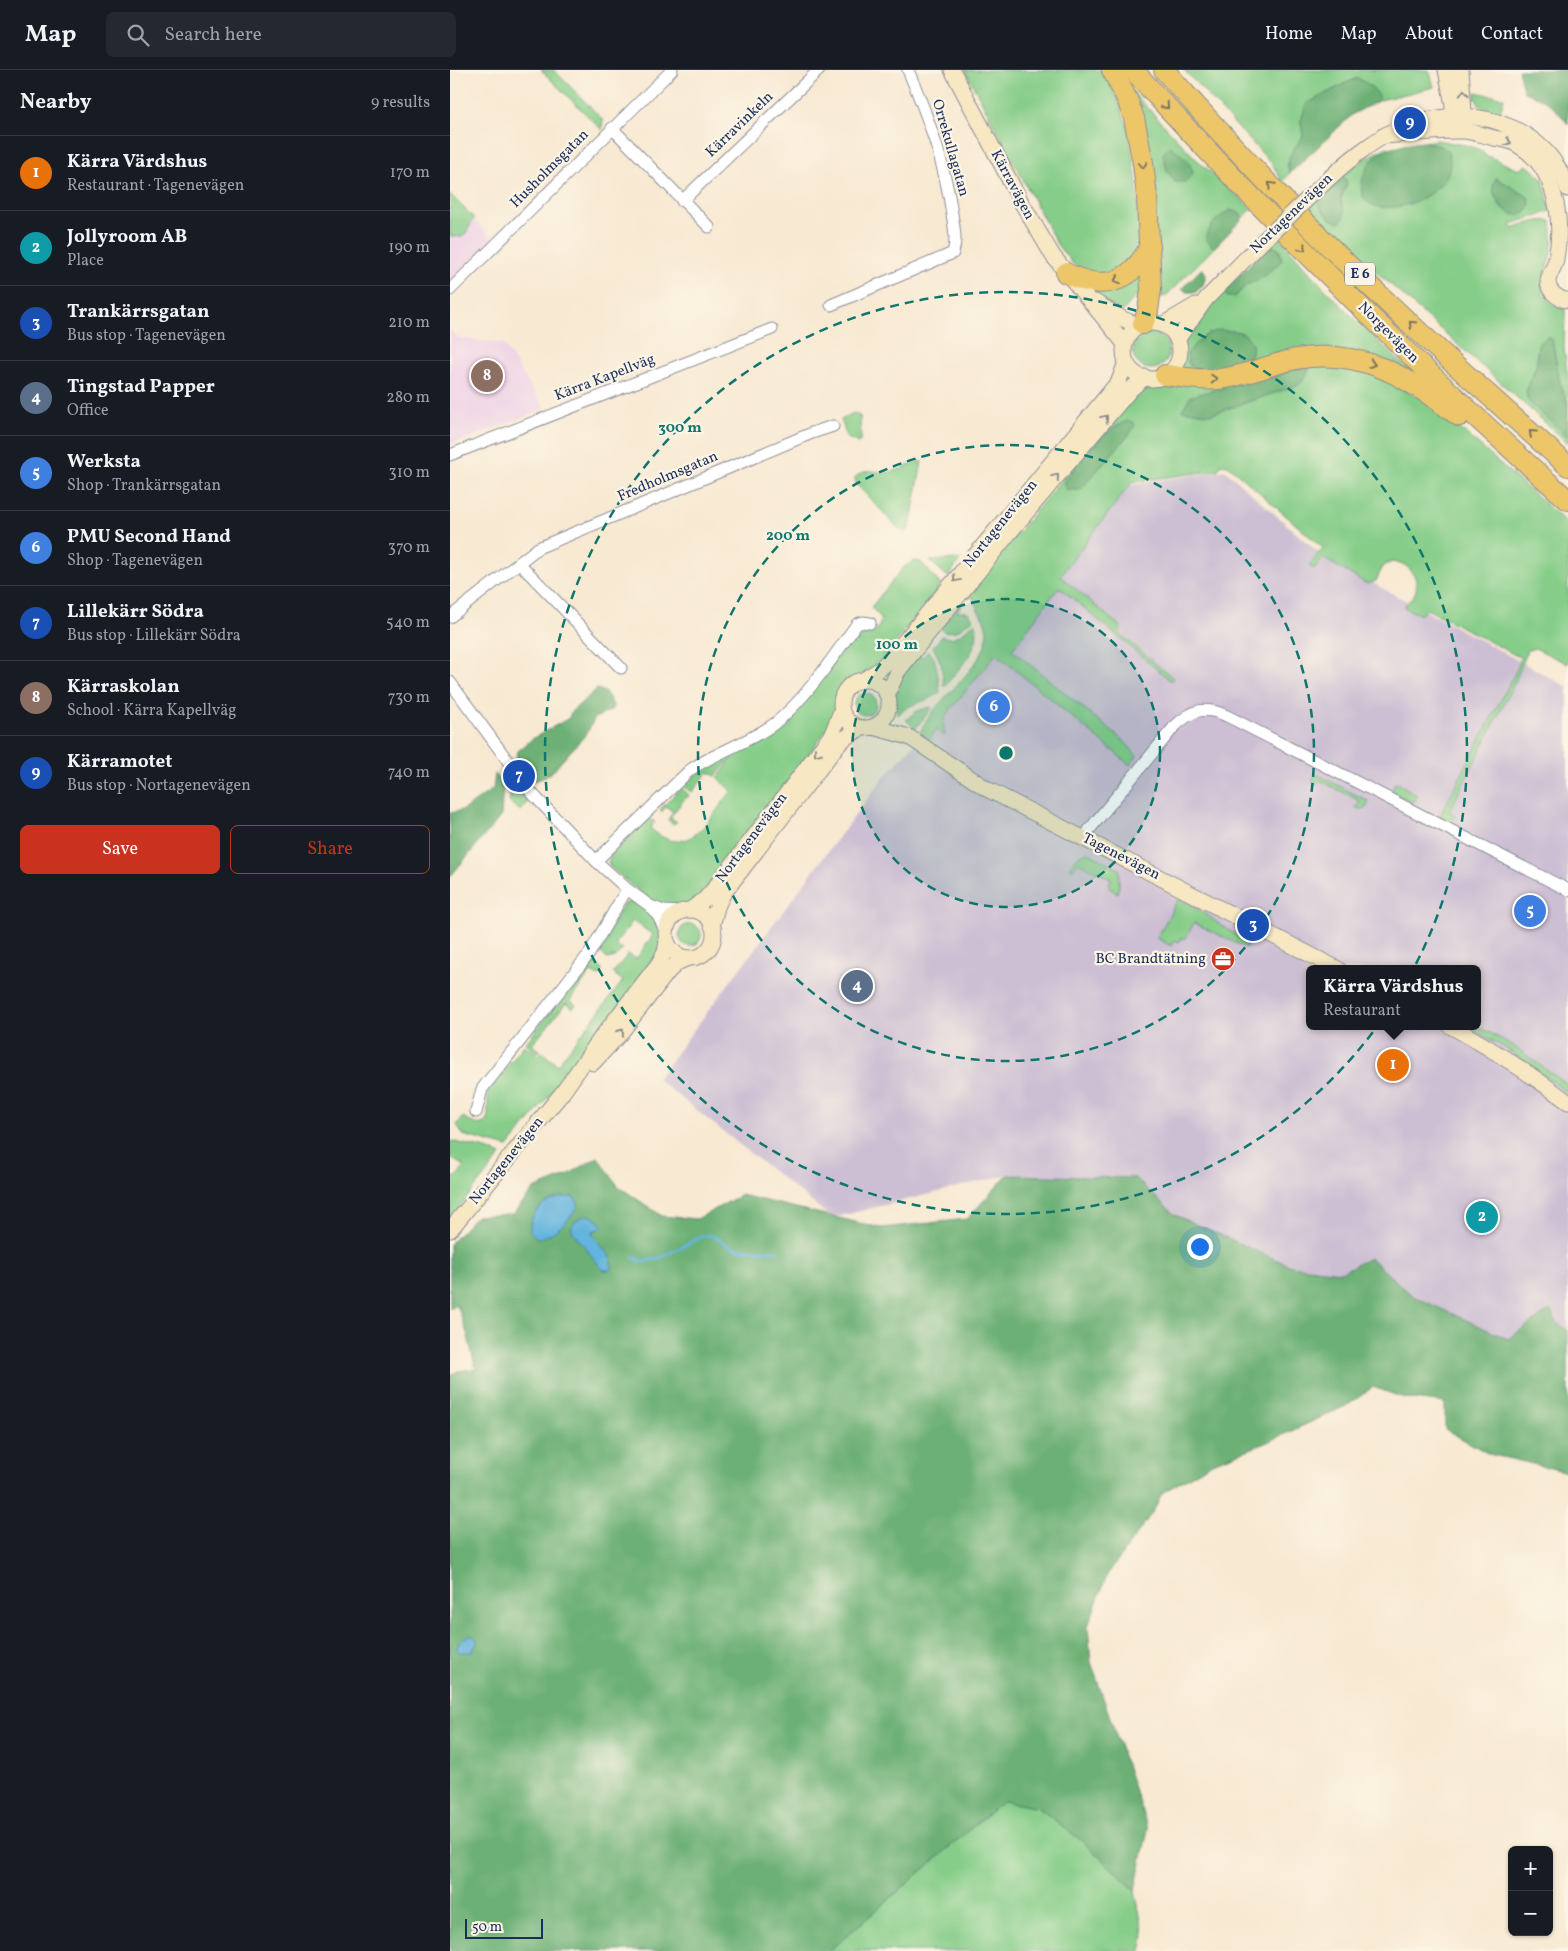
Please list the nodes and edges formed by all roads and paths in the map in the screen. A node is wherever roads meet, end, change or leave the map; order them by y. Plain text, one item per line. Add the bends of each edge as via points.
1 (672, 70) edge
2 (819, 70) edge
3 (908, 70) edge
4 (952, 70) edge
5 (1112, 70) edge
6 (1133, 70) edge
7 (1164, 70) edge
8 (1446, 70) edge
9 (1461, 70) edge
10 (1459, 124) junction
11 (612, 128) junction
12 (1568, 189) edge
13 (682, 201) junction
14 (709, 227) dead end
15 (1150, 246) junction
16 (1066, 273) junction
17 (450, 290) edge
18 (1083, 293) junction
19 (1206, 299) junction
20 (1568, 300) edge
21 (831, 305) dead end
22 (1148, 325) junction
23 (772, 329) dead end
24 (1177, 340) junction
25 (1125, 344) junction
26 (1126, 362) junction
27 (1165, 375) junction
28 (1145, 377) junction
29 (833, 426) dead end
30 (450, 455) edge
31 (1568, 466) edge
32 (1541, 476) junction
33 (1568, 500) edge
34 (519, 563) junction
35 (450, 616) edge
36 (870, 623) dead end
37 (621, 668) dead end
38 (865, 679) junction
39 (450, 682) edge
40 (888, 700) junction
41 (841, 711) junction
42 (867, 727) junction
43 (909, 737) junction
44 (1085, 838) junction
45 (596, 861) junction
46 (628, 889) junction
47 (1568, 890) edge
48 (650, 906) junction
49 (685, 911) junction
50 (712, 926) junction
51 (666, 937) junction
52 (688, 958) junction
53 (1330, 965) edge
54 (1458, 1030) edge
55 (563, 1092) junction
56 (1568, 1102) edge
57 (476, 1112) dead end
58 (450, 1230) edge

1 - 11 street, Husholmsgatan
2 - 13 street, Kärravinkeln
3 - 21 street, Orrekullagatan via 946,179 955,238 954,253
4 - 16 street, Kärravägen via 1040,236
5 -> 15 highway via 1127,99 1137,130
6 -> 32 highway, Norgevägen / E 6 via 1411,356
31 -> 7 highway, Norgevägen / E 6 via 1416,329 1315,231
8 - 10 street
10 -> 9 street
10 - 12 street, Nortagenevägen via 1504,124 1536,142 1557,164
10 - 19 street, Nortagenevägen, bridge via 1384,136 1355,155
10 -> 20 street, Nortagenevägen via 1523,148 1535,158 1550,182 1558,240 1549,288 1560,298
11 - 13 street
11 - 17 street, Husholmsgatan
13 - 14 street
15 -> 16 highway via 1134,270 1113,282 1088,282
15 - 22 highway
16 - 18 street, Kärravägen
18 - 22 street, Kärravägen via 1123,319
18 - 25 street, Kärravägen
19 - 22 street, Nortagenevägen via 1182,315
19 - 24 street, Nortagenevägen
22 - 24 street via 1168,328
22 - 25 street, Nortagenevägen via 1130,333
23 - 30 street, Kärra Kapellväg
24 - 27 street via 1178,357 1174,367
25 - 26 street, Nortagenevägen
26 - 28 street via 1134,372
26 -> 38 street, Nortagenevägen via 1119,381 888,661
27 - 28 street
27 -> 32 highway via 1225,379 1317,356 1360,360 1407,379
40 -> 28 street, Nortagenevägen via 898,671 962,590 1130,389
29 - 34 street, Fredholmsgatan via 538,548
32 - 33 highway, Norgevägen / E 6
34 - 35 street, Fredholmsgatan
34 - 37 street
36 - 45 street via 857,624 787,713 761,732 690,770
38 - 40 street via 879,684
38 - 41 street, Nortagenevägen via 850,683 845,689
39 - 45 street via 530,791
40 - 42 street, Nortagenevägen via 884,718
40 - 43 street, Tagenevägen
41 - 42 street via 849,722
41 -> 49 street, Nortagenevägen via 832,734 713,890
42 - 43 street, Tagenevägen
42 - 50 street, Nortagenevägen via 837,746 723,894
43 - 44 street, Tagenevägen via 987,788
44 - 47 street via 1174,727 1184,718 1205,709 1223,714
44 - 53 street, Tagenevägen
45 - 46 street
46 - 48 street
46 - 57 street via 589,954 482,1089
48 - 49 street via 664,911
48 - 51 street via 658,916
49 - 50 street via 704,914
49 - 51 street, Nortagenevägen via 670,920
50 - 52 street, Nortagenevägen via 709,949
51 - 52 street via 675,953
51 - 55 street, Nortagenevägen via 665,952 659,963
55 -> 52 street, Nortagenevägen via 619,1035 668,972
54 - 56 street via 1526,1071
55 - 58 street, Nortagenevägen

